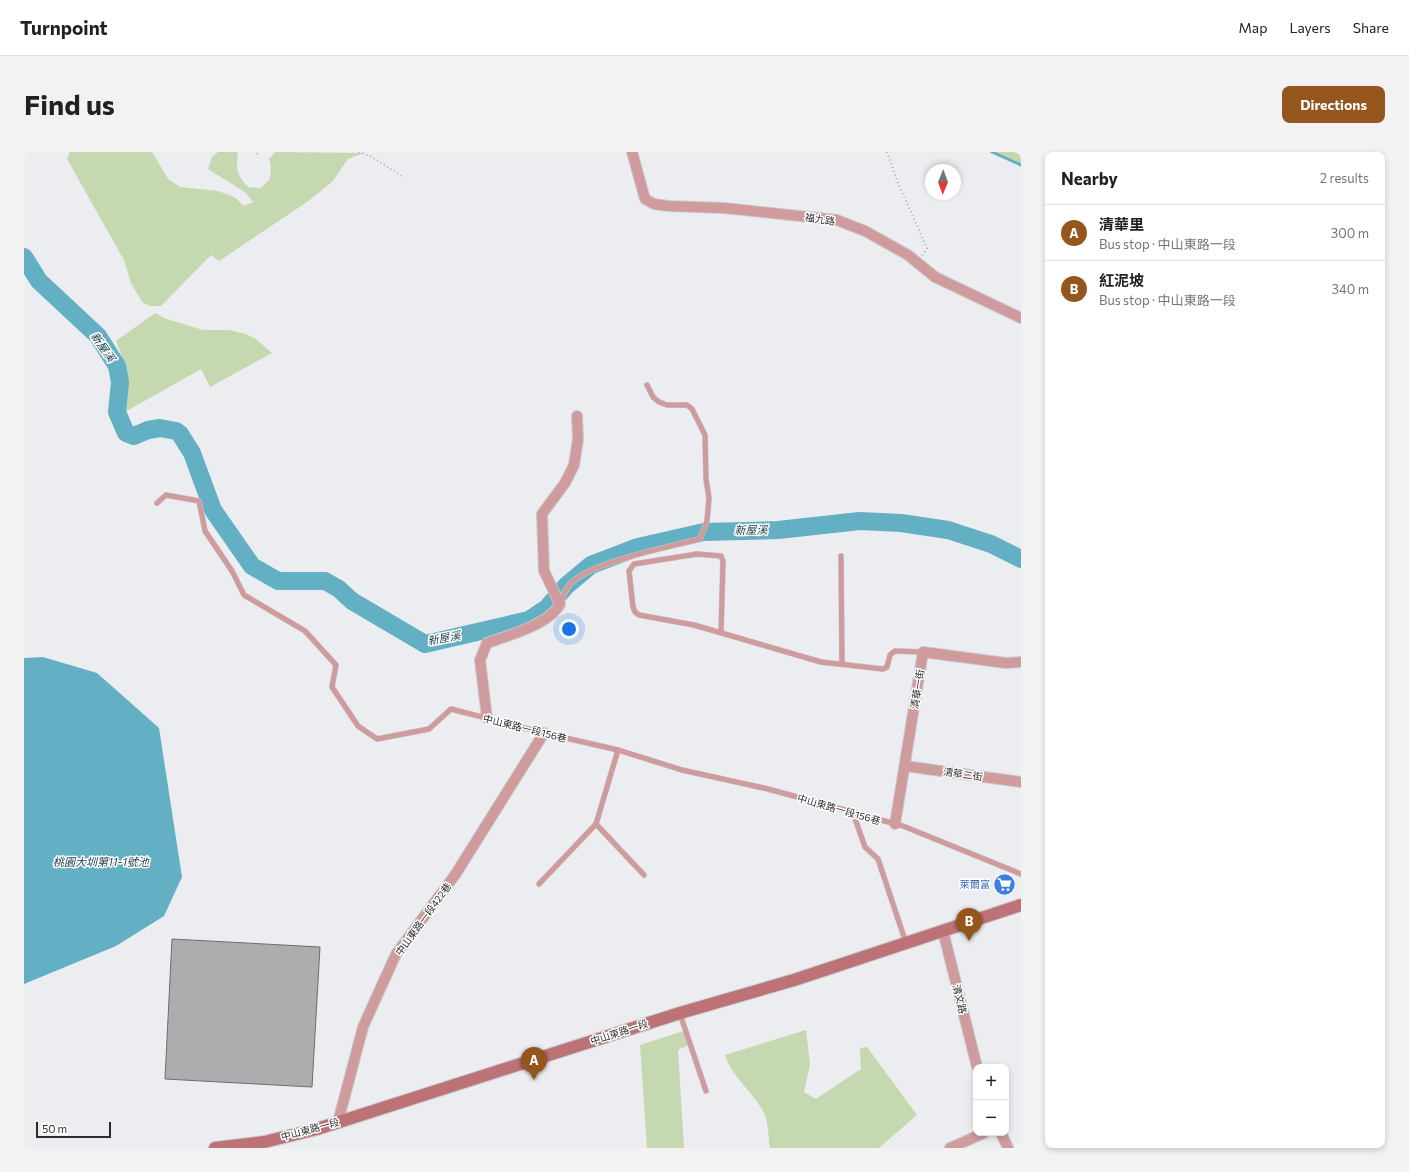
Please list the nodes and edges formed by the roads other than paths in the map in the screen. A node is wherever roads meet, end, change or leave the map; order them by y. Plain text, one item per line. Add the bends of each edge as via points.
1 (632, 152) edge
2 (1021, 318) edge
3 (647, 385) dead end
4 (577, 416) dead end
5 (157, 503) dead end
6 (841, 556) dead end
7 (558, 600) junction
8 (721, 633) junction
9 (923, 652) junction
10 (1021, 662) edge
11 (842, 664) junction
12 (488, 718) junction
13 (544, 733) junction
14 (618, 750) junction
15 (904, 766) junction
16 (1021, 782) edge
17 (853, 813) junction
18 (596, 824) junction
19 (895, 824) junction
20 (1021, 874) edge
21 (644, 875) dead end
22 (539, 884) dead end
23 (1021, 905) edge
24 (943, 931) junction
25 (906, 943) junction
26 (680, 1013) junction
27 (976, 1064) edge
28 (706, 1091) dead end
29 (338, 1122) junction
30 (977, 1136) edge
31 (1002, 1136) edge
32 (215, 1148) edge
33 (950, 1148) edge
34 (1008, 1148) edge

1 - 2 street, 福九路 via 645,199 654,204 724,208 837,220 908,255 935,277
3 - 7 lane via 652,397 659,402 667,405 687,405 692,408 705,435 709,498 707,521 700,540 636,555 597,568 571,584
4 - 7 street via 578,439 574,465 565,483 542,514 544,571
5 - 12 lane, 中山東路一段156巷 via 166,495 199,501 205,530 232,571 244,595 304,632 336,665 332,687 358,726 377,739 429,729 451,709
6 - 11 lane
7 - 12 street via 557,610 530,628 487,644 480,660
8 - 8 lane via 694,625 639,615 635,612 630,567 634,564 697,554 721,556
8 - 11 lane via 821,662
9 - 10 street via 1006,663
9 - 11 lane via 895,651 890,655 887,667 883,669
9 - 15 street, 清華一街
12 - 13 lane, 中山東路一段156巷
13 - 14 lane, 中山東路一段156巷
13 - 29 street, 中山東路一段422巷 via 455,875 396,954 363,1027
14 - 17 lane, 中山東路一段156巷 via 682,770 768,789
14 - 18 lane
15 - 16 street, 清華二街
15 - 19 street, 清華一街
17 - 19 lane, 中山東路一段156巷
17 - 25 lane via 865,847 878,859
18 - 21 lane
18 - 22 lane
19 - 20 lane, 中山東路一段156巷
23 - 24 main road, 中山東路一段
24 - 25 main road, 中山東路一段
24 - 27 street, 清文路
25 - 26 main road, 中山東路一段 via 794,980
26 - 28 lane
26 - 29 main road, 中山東路一段
29 - 32 main road, 中山東路一段 via 264,1142
30 - 33 street
31 - 34 street

